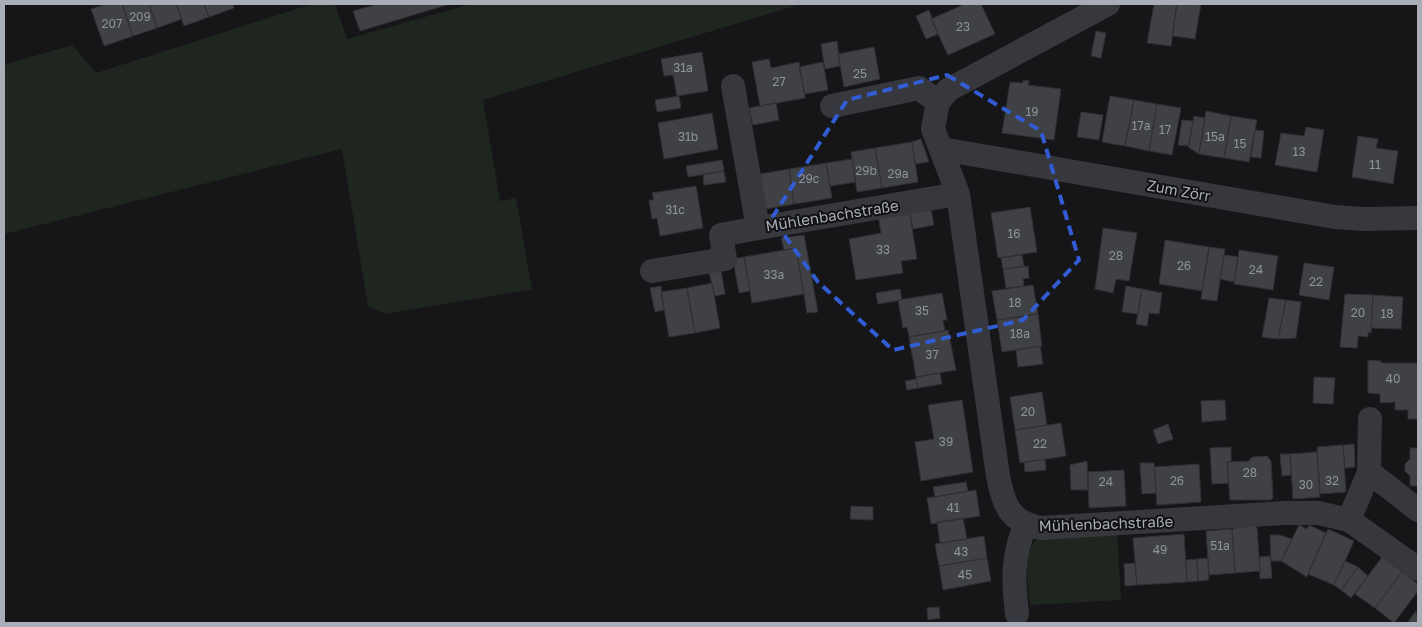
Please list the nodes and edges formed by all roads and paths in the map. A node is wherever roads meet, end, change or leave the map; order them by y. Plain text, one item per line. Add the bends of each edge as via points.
1 (1108, 4) edge
2 (733, 86) dead end
3 (938, 102) junction
4 (832, 106) dead end
5 (941, 149) junction
6 (958, 194) junction
7 (1418, 218) edge
8 (758, 228) junction
9 (652, 271) dead end
10 (1370, 419) dead end
11 (1369, 472) junction
12 (1418, 510) edge
13 (1348, 520) junction
14 (1024, 525) junction
15 (1418, 569) edge
16 (1017, 614) dead end

1 - 3 street via 948,90
2 - 8 street, Mühlenbachstraße
3 - 4 street via 919,88
3 - 5 street, Mühlenbachstraße via 933,129
5 - 6 street, Mühlenbachstraße
5 - 7 street, Zum Zörr via 1335,217
6 - 8 street, Mühlenbachstraße
6 - 14 street, Mühlenbachstraße via 998,476 1003,501
8 - 9 street via 721,235 725,259
10 - 11 street
11 - 12 street
11 - 13 street
13 - 14 street, Mühlenbachstraße via 1318,513 1285,513 1050,528
13 - 15 street, Mühlenbachstraße
14 - 16 street via 1012,572

